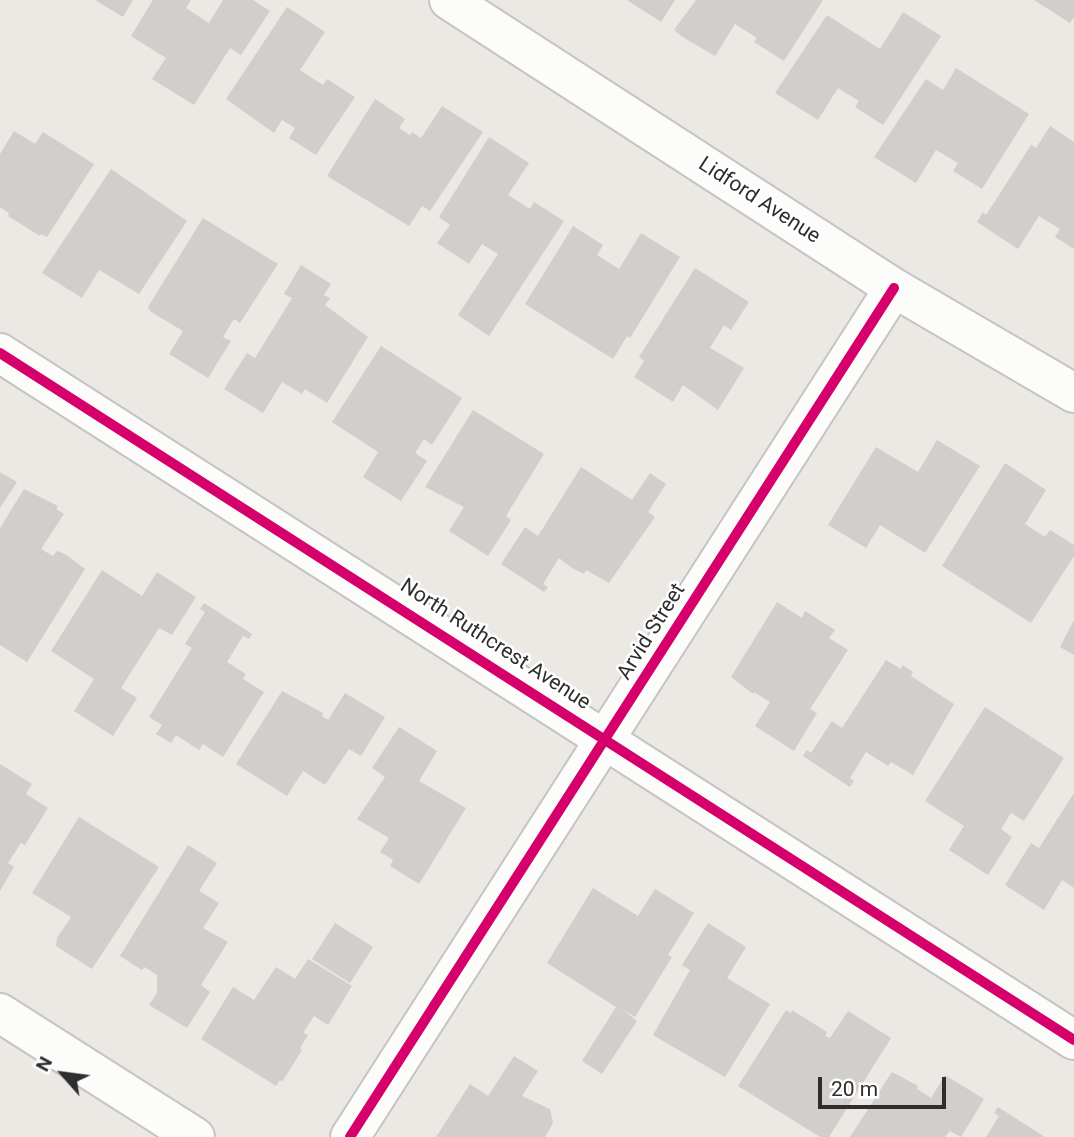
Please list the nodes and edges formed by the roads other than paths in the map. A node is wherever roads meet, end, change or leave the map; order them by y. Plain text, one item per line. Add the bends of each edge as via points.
1 (449, 0) edge
2 (894, 288) junction
3 (0, 352) edge
4 (1074, 393) edge
5 (607, 740) junction
6 (0, 1013) edge
7 (1074, 1040) edge
8 (195, 1137) edge
9 (350, 1137) edge

1 - 2 street, Lidford Avenue
2 - 4 street, Lidford Avenue
2 - 5 street, Arvid Street
3 - 5 street, North Ruthcrest Avenue
5 - 7 street, North Ruthcrest Avenue
5 - 9 street, Arvid Street
6 - 8 street

